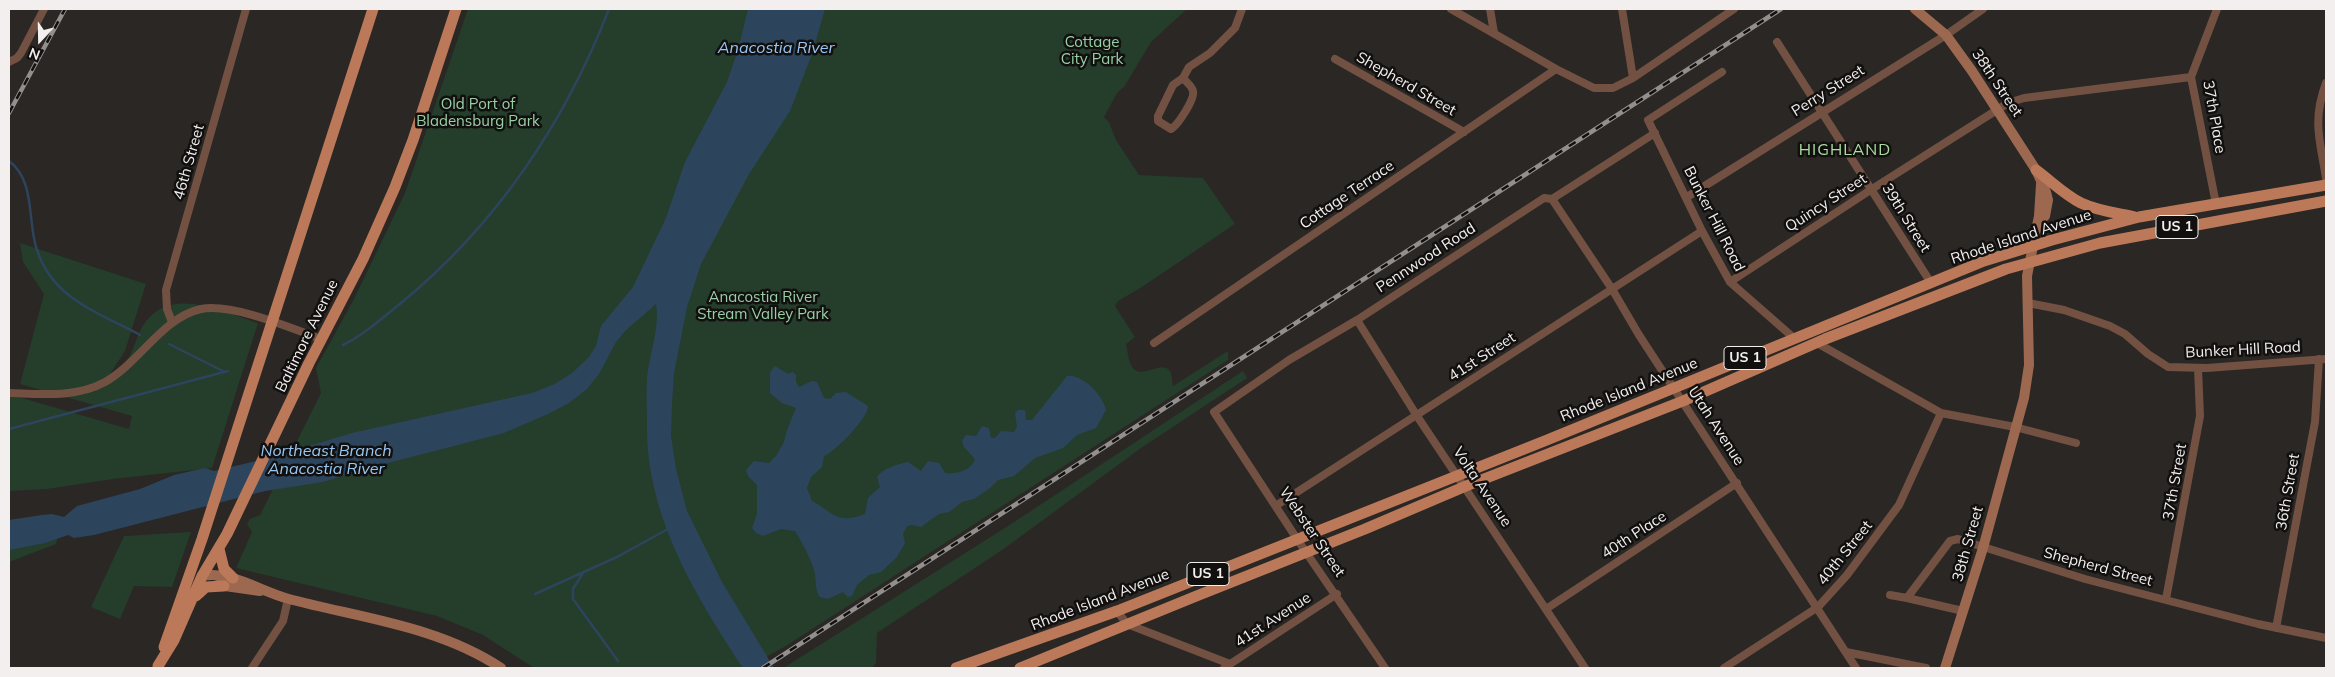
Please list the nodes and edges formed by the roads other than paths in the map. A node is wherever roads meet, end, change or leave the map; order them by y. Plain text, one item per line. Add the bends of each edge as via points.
1 (44, 9) edge
2 (246, 9) edge
3 (372, 9) edge
4 (456, 9) edge
5 (1242, 9) edge
6 (1450, 9) edge
7 (1490, 9) edge
8 (1622, 9) edge
9 (1734, 9) edge
10 (1915, 9) edge
11 (1983, 9) edge
12 (2217, 9) edge
13 (1494, 33) junction
14 (1946, 35) junction
15 (1777, 42) dead end
16 (1335, 59) dead end
17 (9, 62) edge
18 (1556, 69) junction
19 (1722, 72) dead end
20 (2192, 77) junction
21 (1183, 78) junction
22 (1632, 78) junction
23 (2326, 83) edge
24 (1996, 110) junction
25 (1822, 111) junction
26 (1464, 132) junction
27 (1655, 133) junction
28 (2036, 170) junction
29 (2326, 178) edge
30 (2326, 185) edge
31 (1872, 189) junction
32 (1687, 197) junction
33 (1552, 199) junction
34 (2326, 201) edge
35 (2216, 204) junction
36 (2140, 217) junction
37 (1702, 231) junction
38 (2034, 245) junction
39 (2029, 262) junction
40 (1730, 282) junction
41 (1931, 283) junction
42 (1612, 289) junction
43 (2028, 303) junction
44 (1356, 320) junction
45 (172, 322) junction
46 (271, 322) junction
47 (321, 339) junction
48 (1795, 339) junction
49 (1154, 343) dead end
50 (1818, 343) junction
51 (2322, 359) edge
52 (2198, 368) junction
53 (1675, 388) junction
54 (9, 393) edge
55 (1683, 401) junction
56 (1214, 412) joint
57 (1941, 413) junction
58 (1417, 416) junction
59 (2015, 427) junction
60 (2076, 443) dead end
61 (1458, 475) junction
62 (1737, 483) junction
63 (1466, 486) junction
64 (1277, 506) junction
65 (1297, 539) junction
66 (1983, 548) junction
67 (219, 549) junction
68 (1307, 551) junction
69 (196, 557) junction
70 (202, 576) junction
71 (229, 582) junction
72 (1337, 594) junction
73 (1890, 595) dead end
74 (181, 597) junction
75 (1907, 598) junction
76 (288, 599) junction
77 (2166, 599) junction
78 (1818, 607) junction
79 (188, 608) junction
80 (1546, 609) junction
81 (1117, 611) junction
82 (1963, 611) junction
83 (1127, 624) junction
84 (2276, 628) junction
85 (2326, 638) edge
86 (1846, 652) junction
87 (1227, 666) edge
88 (158, 667) edge
89 (252, 668) edge
90 (501, 668) edge
91 (956, 668) edge
92 (1020, 668) edge
93 (1386, 668) edge
94 (1585, 668) edge
95 (1724, 668) edge
96 (1856, 668) edge
97 (1926, 668) edge
98 (1945, 668) edge

1 - 17 street via 17,58
2 - 45 street, 46th Street via 166,290 167,309
3 - 46 main road, Baltimore Avenue
4 - 47 main road, Baltimore Avenue via 432,88 395,187 363,259
5 - 21 street via 1235,28 1189,67
6 - 13 street
7 - 13 street
8 - 22 street
9 - 22 street
10 - 14 main road, 38th Street
11 - 14 street, Perry Street
12 - 20 street, 37th Place
13 - 18 street
14 - 24 main road, 38th Street
14 - 25 street, Perry Street
15 - 25 street, 39th Street
16 - 26 street, Shepherd Street
18 - 22 street via 1594,88 1613,88
18 - 26 street, Cottage Terrace
19 - 27 street, Bunker Hill Road via 1648,120
20 - 24 street, Quincy Street via 2024,98
20 - 35 street, 37th Place
21 - 21 street via 1173,85 1158,116 1158,121 1171,129 1177,126 1193,96 1193,89
23 - 29 street via 2318,104 2317,123
24 - 28 main road, 38th Street
24 - 31 street, Quincy Street
25 - 31 street, 39th Street
25 - 32 street, Perry Street
26 - 49 street, Cottage Terrace
27 - 32 street, Bunker Hill Road
27 - 33 street, Pennwood Road
28 - 36 main road via 2083,204
28 - 38 main road, 38th Street via 2048,200 2042,231
30 - 35 main road, Rhode Island Avenue / US 1
31 - 40 street, Quincy Street
31 - 41 street, 39th Street
32 - 37 street, Bunker Hill Road
33 - 42 street, Utah Avenue
33 - 44 street, Pennwood Road via 1544,198
34 - 39 main road, Rhode Island Avenue / US 1 via 2100,243
35 - 36 main road, Rhode Island Avenue / US 1
36 - 38 main road, Rhode Island Avenue / US 1
37 - 40 street, Bunker Hill Road
37 - 42 street, 41st Street
38 - 39 main road, 38th Street
38 - 41 main road, Rhode Island Avenue / US 1
39 - 43 main road, 38th Street
39 - 50 main road, Rhode Island Avenue / US 1
40 - 48 street, Bunker Hill Road
41 - 48 main road, Rhode Island Avenue / US 1
42 - 53 street, Utah Avenue
42 - 58 street, 41st Street
43 - 52 street, Bunker Hill Road via 2040,303 2110,326 2168,367
43 - 59 main road, 38th Street via 2028,365 2024,398
44 - 56 street, Pennwood Road via 1289,360
44 - 58 street, Volta Avenue
45 - 46 street via 201,309 215,308
45 - 54 street via 122,371 94,388 69,394
46 - 47 street
46 - 69 main road, Baltimore Avenue
47 - 67 main road, Baltimore Avenue
48 - 53 main road, Rhode Island Avenue / US 1
50 - 55 main road, Rhode Island Avenue / US 1
50 - 57 street
51 - 52 street, Bunker Hill Road
51 - 84 street, 36th Street via 2315,422
52 - 77 street, 37th Street via 2200,416
53 - 55 street, Utah Avenue
53 - 61 main road, Rhode Island Avenue / US 1
55 - 62 street, Utah Avenue
55 - 63 main road, Rhode Island Avenue / US 1
56 - 64 street, Webster Street
57 - 59 street
57 - 78 street, 40th Street via 1899,505 1847,575
58 - 61 street, Volta Avenue
58 - 64 street, 41st Street
59 - 60 street
59 - 66 main road, 38th Street
61 - 63 street, Volta Avenue
61 - 65 main road, Rhode Island Avenue / US 1
62 - 78 street, Utah Avenue
62 - 80 street, 40th Place
63 - 68 main road, Rhode Island Avenue / US 1
63 - 80 street, Volta Avenue
64 - 65 street, Webster Street
65 - 68 street, Webster Street
65 - 81 main road, Rhode Island Avenue / US 1
66 - 75 street, Shepherd Street via 1958,539 1950,541
66 - 77 street, Shepherd Street
66 - 82 main road, 38th Street
67 - 70 main road, Baltimore Avenue
67 - 71 main road
68 - 72 street, Webster Street
68 - 83 main road, Rhode Island Avenue / US 1
69 - 70 main road
69 - 74 main road, Baltimore Avenue
70 - 71 main road via 210,583
70 - 74 main road via 190,583
70 - 79 main road, Baltimore Avenue
71 - 76 main road
71 - 79 main road via 198,592
72 - 87 street, 41st Avenue
72 - 93 street, Webster Street
73 - 75 street
74 - 88 main road, Baltimore Avenue
75 - 82 street
76 - 89 street via 283,621
76 - 90 main road via 439,637
77 - 84 street, Shepherd Street
78 - 86 street, Utah Avenue
78 - 95 street, 40th Street
79 - 88 main road, Baltimore Avenue
80 - 94 street, Volta Avenue
81 - 83 street
81 - 91 main road, Rhode Island Avenue / US 1
82 - 98 main road, 38th Street
83 - 87 street
83 - 92 main road, Rhode Island Avenue / US 1
84 - 85 street, Shepherd Street
86 - 96 street, Utah Avenue
86 - 97 street

